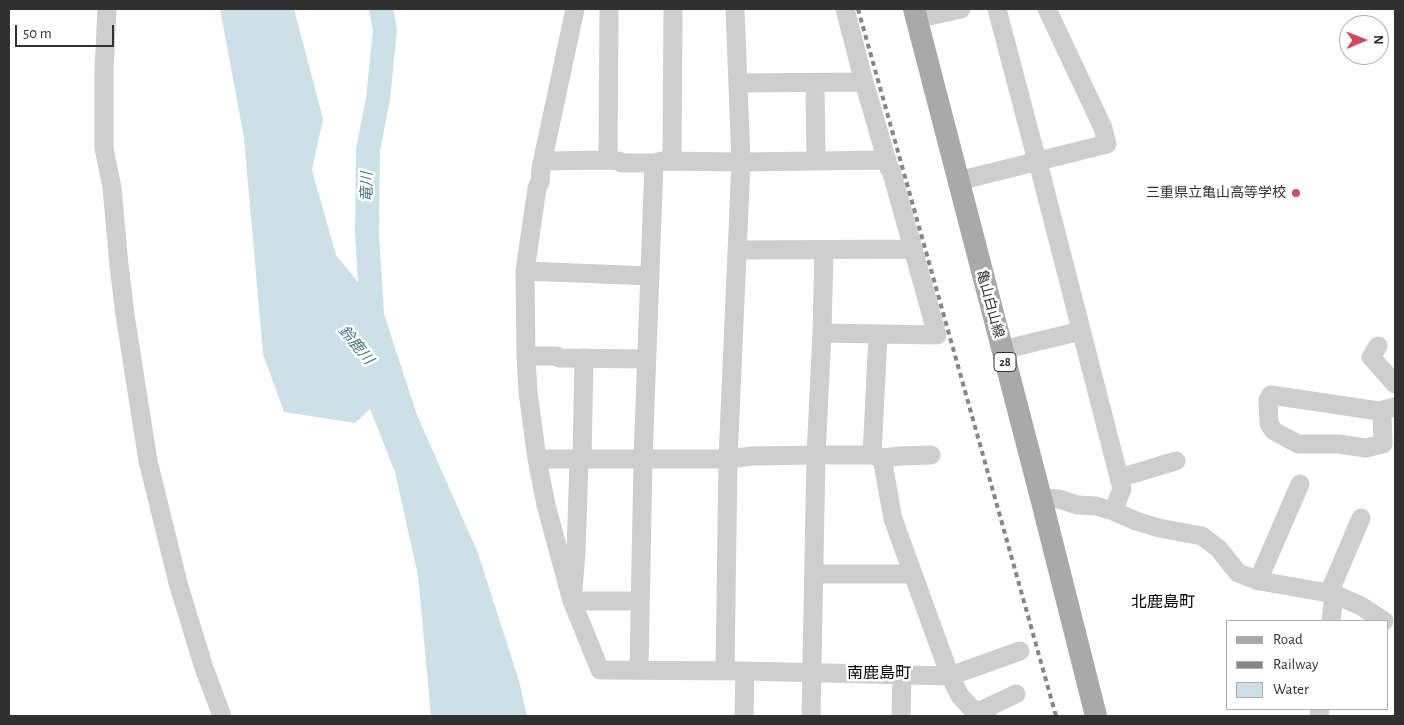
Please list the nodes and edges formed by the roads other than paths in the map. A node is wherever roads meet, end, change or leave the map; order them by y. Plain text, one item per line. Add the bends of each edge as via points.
1 (107, 9) edge
2 (576, 9) edge
3 (609, 9) edge
4 (673, 9) edge
5 (735, 9) edge
6 (846, 9) edge
7 (961, 9) edge
8 (997, 9) edge
9 (1047, 9) edge
10 (915, 14) edge
11 (864, 82) junction
12 (738, 83) junction
13 (815, 83) junction
14 (608, 160) junction
15 (886, 160) junction
16 (543, 161) junction
17 (816, 161) junction
18 (1037, 161) junction
19 (663, 162) junction
20 (741, 162) junction
21 (958, 182) junction
22 (912, 248) junction
23 (738, 250) junction
24 (824, 250) junction
25 (525, 271) junction
26 (650, 276) junction
27 (1082, 331) junction
28 (822, 333) junction
29 (878, 335) junction
30 (1378, 346) dead end
31 (1002, 350) junction
32 (526, 356) junction
33 (584, 358) junction
34 (647, 359) junction
35 (1395, 384) edge
36 (1387, 409) edge
37 (816, 455) junction
38 (931, 455) dead end
39 (877, 456) junction
40 (537, 459) junction
41 (580, 459) junction
42 (643, 459) junction
43 (728, 459) junction
44 (1176, 461) dead end
45 (1119, 478) junction
46 (1300, 484) dead end
47 (1041, 498) junction
48 (1113, 511) junction
49 (1361, 518) dead end
50 (814, 574) junction
51 (912, 574) junction
52 (1258, 581) junction
53 (1332, 593) junction
54 (572, 601) junction
55 (640, 601) junction
56 (1331, 620) edge
57 (1382, 620) edge
58 (1020, 651) dead end
59 (639, 670) junction
60 (724, 671) junction
61 (745, 671) junction
62 (811, 672) junction
63 (902, 675) junction
64 (950, 676) junction
65 (1016, 694) dead end
66 (986, 713) edge
67 (222, 716) edge
68 (744, 716) edge
69 (810, 716) edge
70 (901, 716) edge
71 (1096, 716) edge

1 - 67 street via 104,148 148,461 178,582
2 - 16 street
3 - 14 street
4 - 19 street
5 - 12 street
6 - 11 street
7 - 10 street
8 - 18 street
9 - 18 street via 1103,128 1107,144
10 - 21 main road, 亀山白山線 / 28
11 - 13 street
11 - 15 street
12 - 13 street
12 - 20 street
13 - 17 street
14 - 16 street
14 - 19 street
15 - 17 street
15 - 22 street
16 - 25 street
17 - 20 street
18 - 21 street
18 - 27 street
19 - 20 street
19 - 26 street
20 - 23 street
21 - 31 main road, 亀山白山線 / 28
22 - 24 street
22 - 29 street via 937,335
23 - 24 street
23 - 43 street
24 - 28 street
25 - 26 street
25 - 32 street
26 - 34 street
27 - 31 street
27 - 45 street
28 - 29 street
28 - 37 street
29 - 39 street
30 - 35 street via 1371,357
31 - 47 main road, 亀山白山線 / 28
32 - 33 street
32 - 40 street
33 - 34 street
33 - 41 street
34 - 42 street
36 - 36 street via 1271,395 1268,400 1269,424 1274,431 1298,444 1366,448 1384,444 1382,414
37 - 39 street
37 - 43 street
37 - 50 street
38 - 39 street
39 - 51 street via 893,519
40 - 41 street
40 - 54 street
41 - 42 street
41 - 54 street
42 - 43 street
42 - 55 street
43 - 60 street
44 - 45 street
45 - 48 street via 1122,489
46 - 52 street
47 - 48 street
47 - 71 main road, 亀山白山線 / 28
48 - 52 street via 1159,528 1202,536 1220,549 1238,573
49 - 53 street
50 - 51 street
50 - 62 street
51 - 64 street
52 - 53 street
53 - 56 street
53 - 57 street
54 - 55 street
54 - 59 street via 600,670
55 - 59 street
58 - 64 street
59 - 60 street
60 - 61 street
61 - 62 street
61 - 68 street
62 - 63 street
62 - 69 street
63 - 64 street
63 - 70 street
64 - 66 street via 960,696 975,712
65 - 66 street

